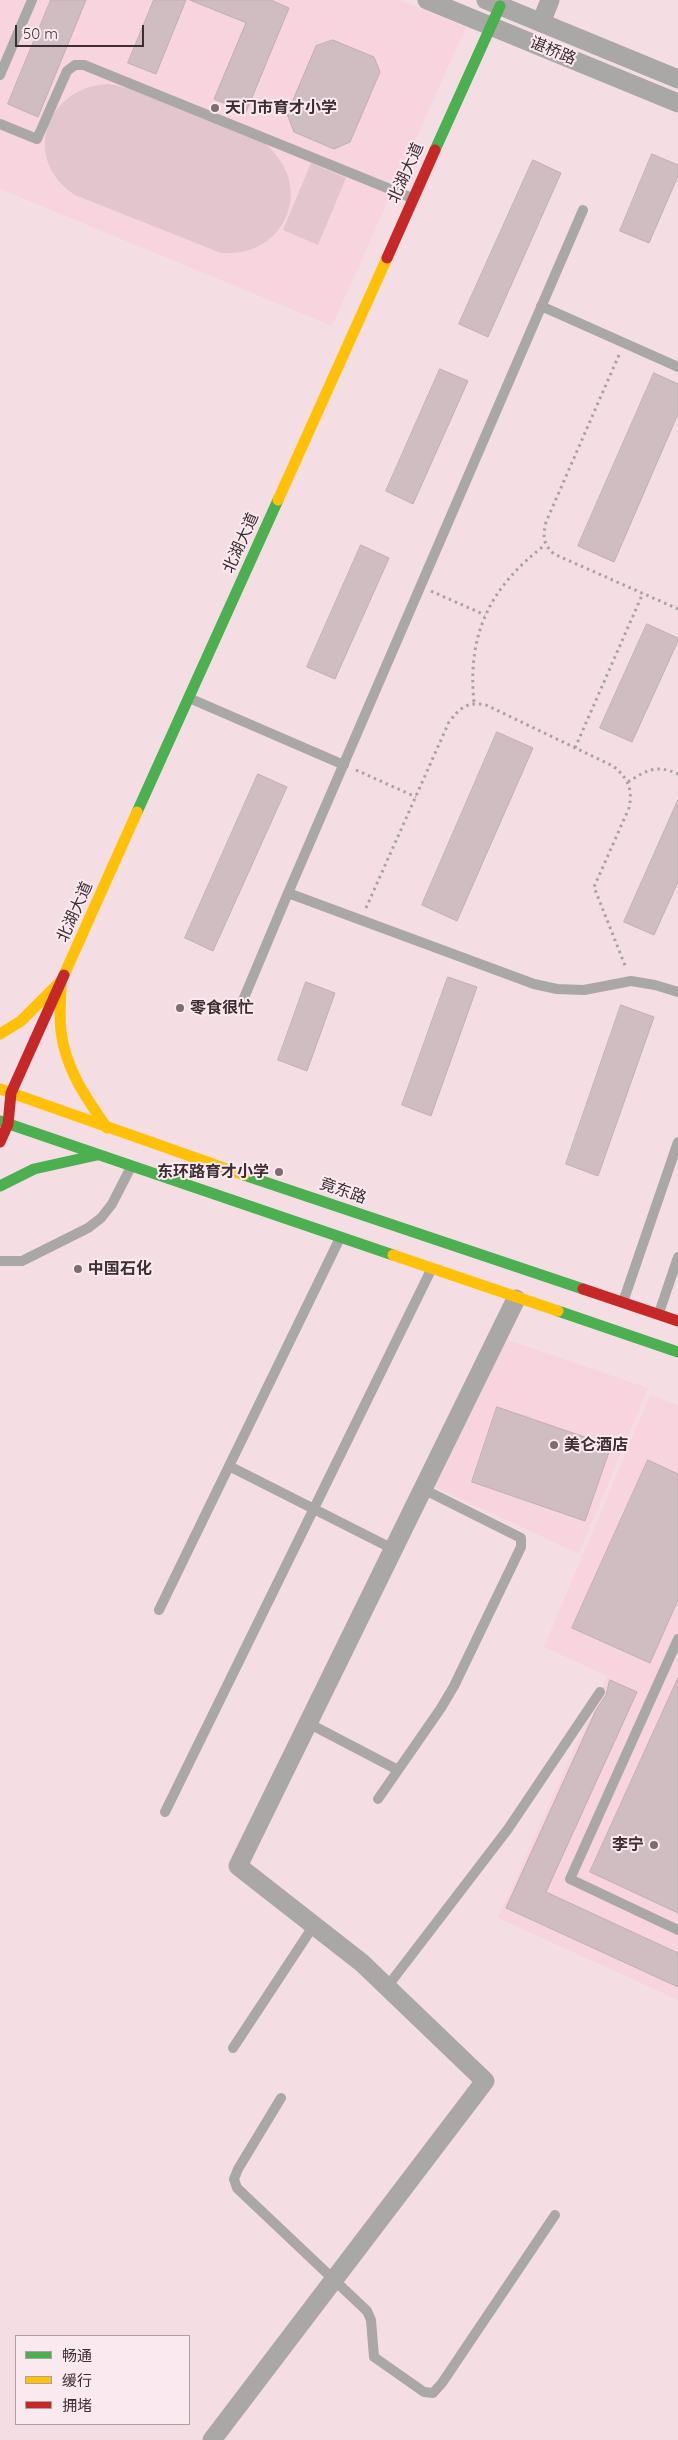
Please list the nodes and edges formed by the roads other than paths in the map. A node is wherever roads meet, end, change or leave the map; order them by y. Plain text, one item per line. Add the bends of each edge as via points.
1 (32, 0) edge
2 (427, 0) edge
3 (550, 0) edge
4 (493, 3) edge
5 (541, 23) junction
6 (490, 26) junction
7 (0, 75) edge
8 (678, 79) edge
9 (678, 103) edge
10 (0, 124) edge
11 (413, 198) junction
12 (583, 210) dead end
13 (541, 306) junction
14 (678, 366) edge
15 (189, 698) junction
16 (344, 765) junction
17 (288, 893) junction
18 (62, 981) junction
19 (678, 992) edge
20 (241, 1005) dead end
21 (0, 1034) edge
22 (0, 1089) edge
23 (11, 1093) junction
24 (0, 1106) edge
25 (4, 1122) edge
26 (107, 1128) junction
27 (0, 1142) edge
28 (678, 1142) edge
29 (97, 1155) junction
30 (131, 1166) junction
31 (0, 1186) edge
32 (340, 1238) junction
33 (678, 1257) edge
34 (0, 1261) edge
35 (432, 1270) junction
36 (516, 1298) junction
37 (623, 1302) junction
38 (659, 1314) junction
39 (678, 1321) edge
40 (678, 1352) edge
41 (229, 1466) junction
42 (423, 1489) junction
43 (314, 1509) junction
44 (393, 1549) junction
45 (159, 1610) dead end
46 (678, 1639) edge
47 (600, 1692) dead end
48 (308, 1723) junction
49 (398, 1770) junction
50 (378, 1799) dead end
51 (165, 1812) dead end
52 (314, 1925) junction
53 (678, 1930) edge
54 (387, 1987) junction
55 (233, 2048) dead end
56 (281, 2098) dead end
57 (555, 2215) dead end
58 (335, 2280) junction
59 (212, 2440) edge

1 - 7 lane
2 - 6 street, 谌桥路
3 - 5 street
4 - 5 street, 谌桥路
4 - 6 main road, 北湖大道
5 - 8 street, 谌桥路
6 - 9 street, 谌桥路
6 - 11 main road, 北湖大道
10 - 11 lane via 37,140 66,71 75,65 84,65
11 - 15 main road, 北湖大道
12 - 13 lane
13 - 14 lane
13 - 16 lane
15 - 16 lane
15 - 18 main road, 北湖大道
16 - 17 lane
17 - 19 lane via 534,984 584,990 631,981
17 - 20 lane
18 - 21 main road via 21,1022
18 - 23 main road, 北湖大道
18 - 26 main road via 60,1031 65,1055 86,1097
22 - 23 main road, 竟东路
23 - 24 main road, 北湖大道
23 - 25 main road, 北湖大道
23 - 26 main road, 竟东路
25 - 27 main road, 北湖大道
25 - 29 main road
26 - 37 main road, 竟东路
28 - 37 lane
29 - 30 main road
29 - 31 main road via 29,1170
30 - 32 main road
30 - 34 lane via 112,1204 88,1228 22,1261
32 - 35 main road
32 - 41 lane
33 - 38 lane
35 - 36 main road
35 - 43 lane
36 - 40 main road
36 - 42 street
37 - 38 main road, 竟东路
38 - 39 main road, 竟东路
41 - 43 lane
41 - 45 lane
42 - 44 street
42 - 49 lane via 521,1538 521,1547 442,1708
43 - 44 lane
43 - 51 lane
44 - 48 street
46 - 53 lane via 570,1879
47 - 54 lane via 508,1829
48 - 49 lane
48 - 52 street via 238,1866
49 - 50 lane
52 - 54 street
52 - 55 lane
54 - 58 street via 485,2081
56 - 58 lane via 234,2179 237,2188
57 - 58 lane via 433,2393 424,2392 374,2357 371,2320 367,2311
58 - 59 street

